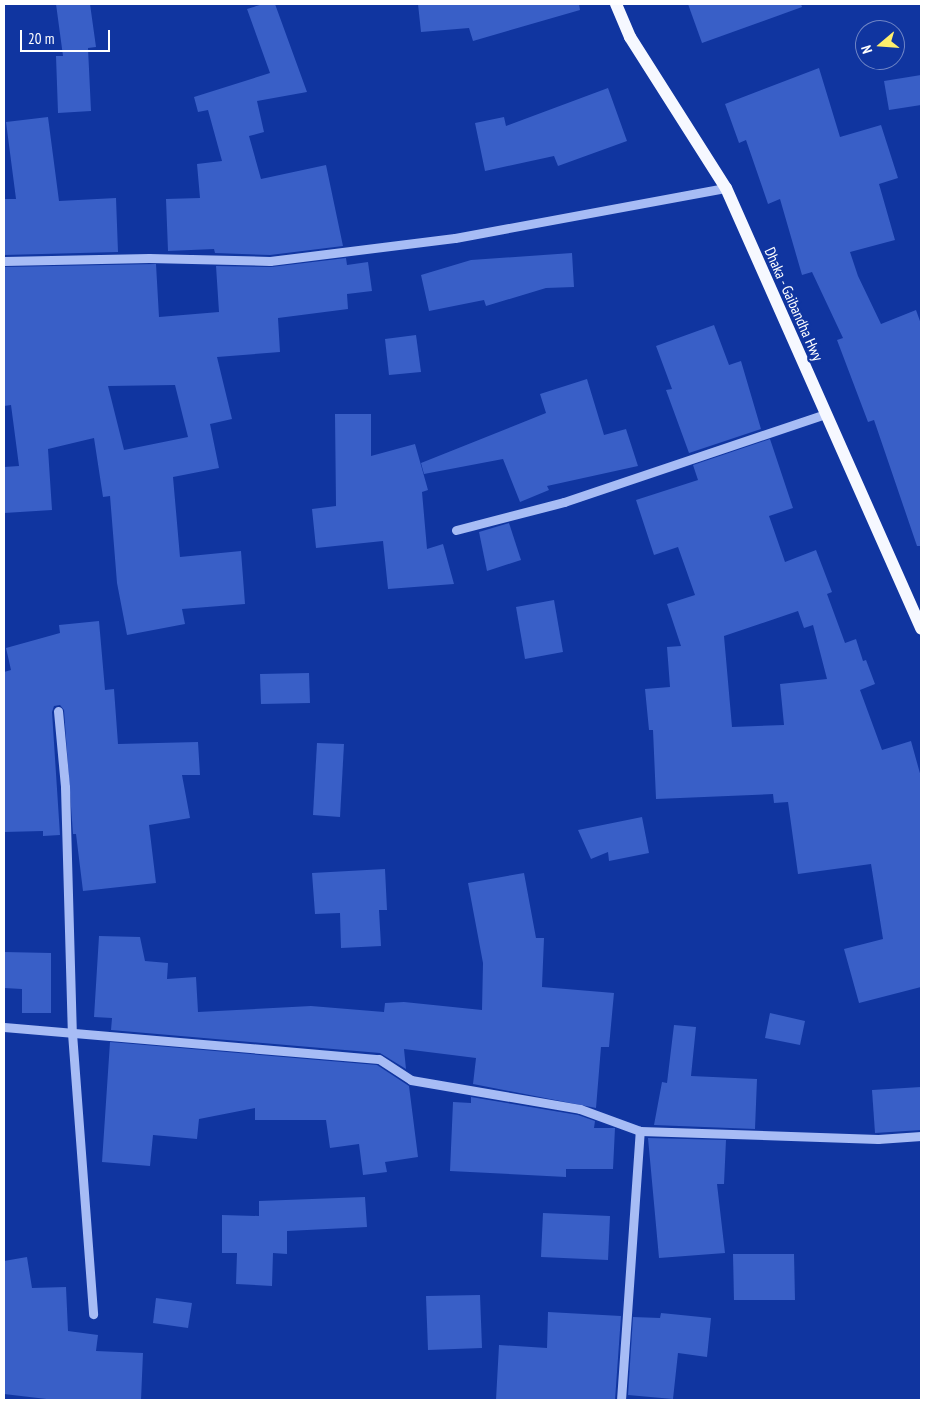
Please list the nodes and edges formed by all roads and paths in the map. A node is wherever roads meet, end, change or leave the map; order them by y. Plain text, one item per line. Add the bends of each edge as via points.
1 (616, 4) edge
2 (726, 188) junction
3 (4, 261) edge
4 (824, 414) junction
5 (456, 530) dead end
6 (921, 629) edge
7 (58, 711) dead end
8 (4, 1027) edge
9 (72, 1033) junction
10 (640, 1132) junction
11 (921, 1136) edge
12 (93, 1314) dead end
13 (621, 1400) edge

1 - 2 main road, Dhaka - Gaibandha Hwy via 630,37
2 - 3 street via 455,238 270,261 149,258
2 - 4 main road, Dhaka - Gaibandha Hwy
4 - 5 street via 564,502
4 - 6 main road, Dhaka - Gaibandha Hwy
7 - 9 street via 65,787
8 - 9 street
9 - 10 street via 379,1059 412,1080 580,1109
9 - 12 street
10 - 11 street via 878,1139
10 - 13 street

